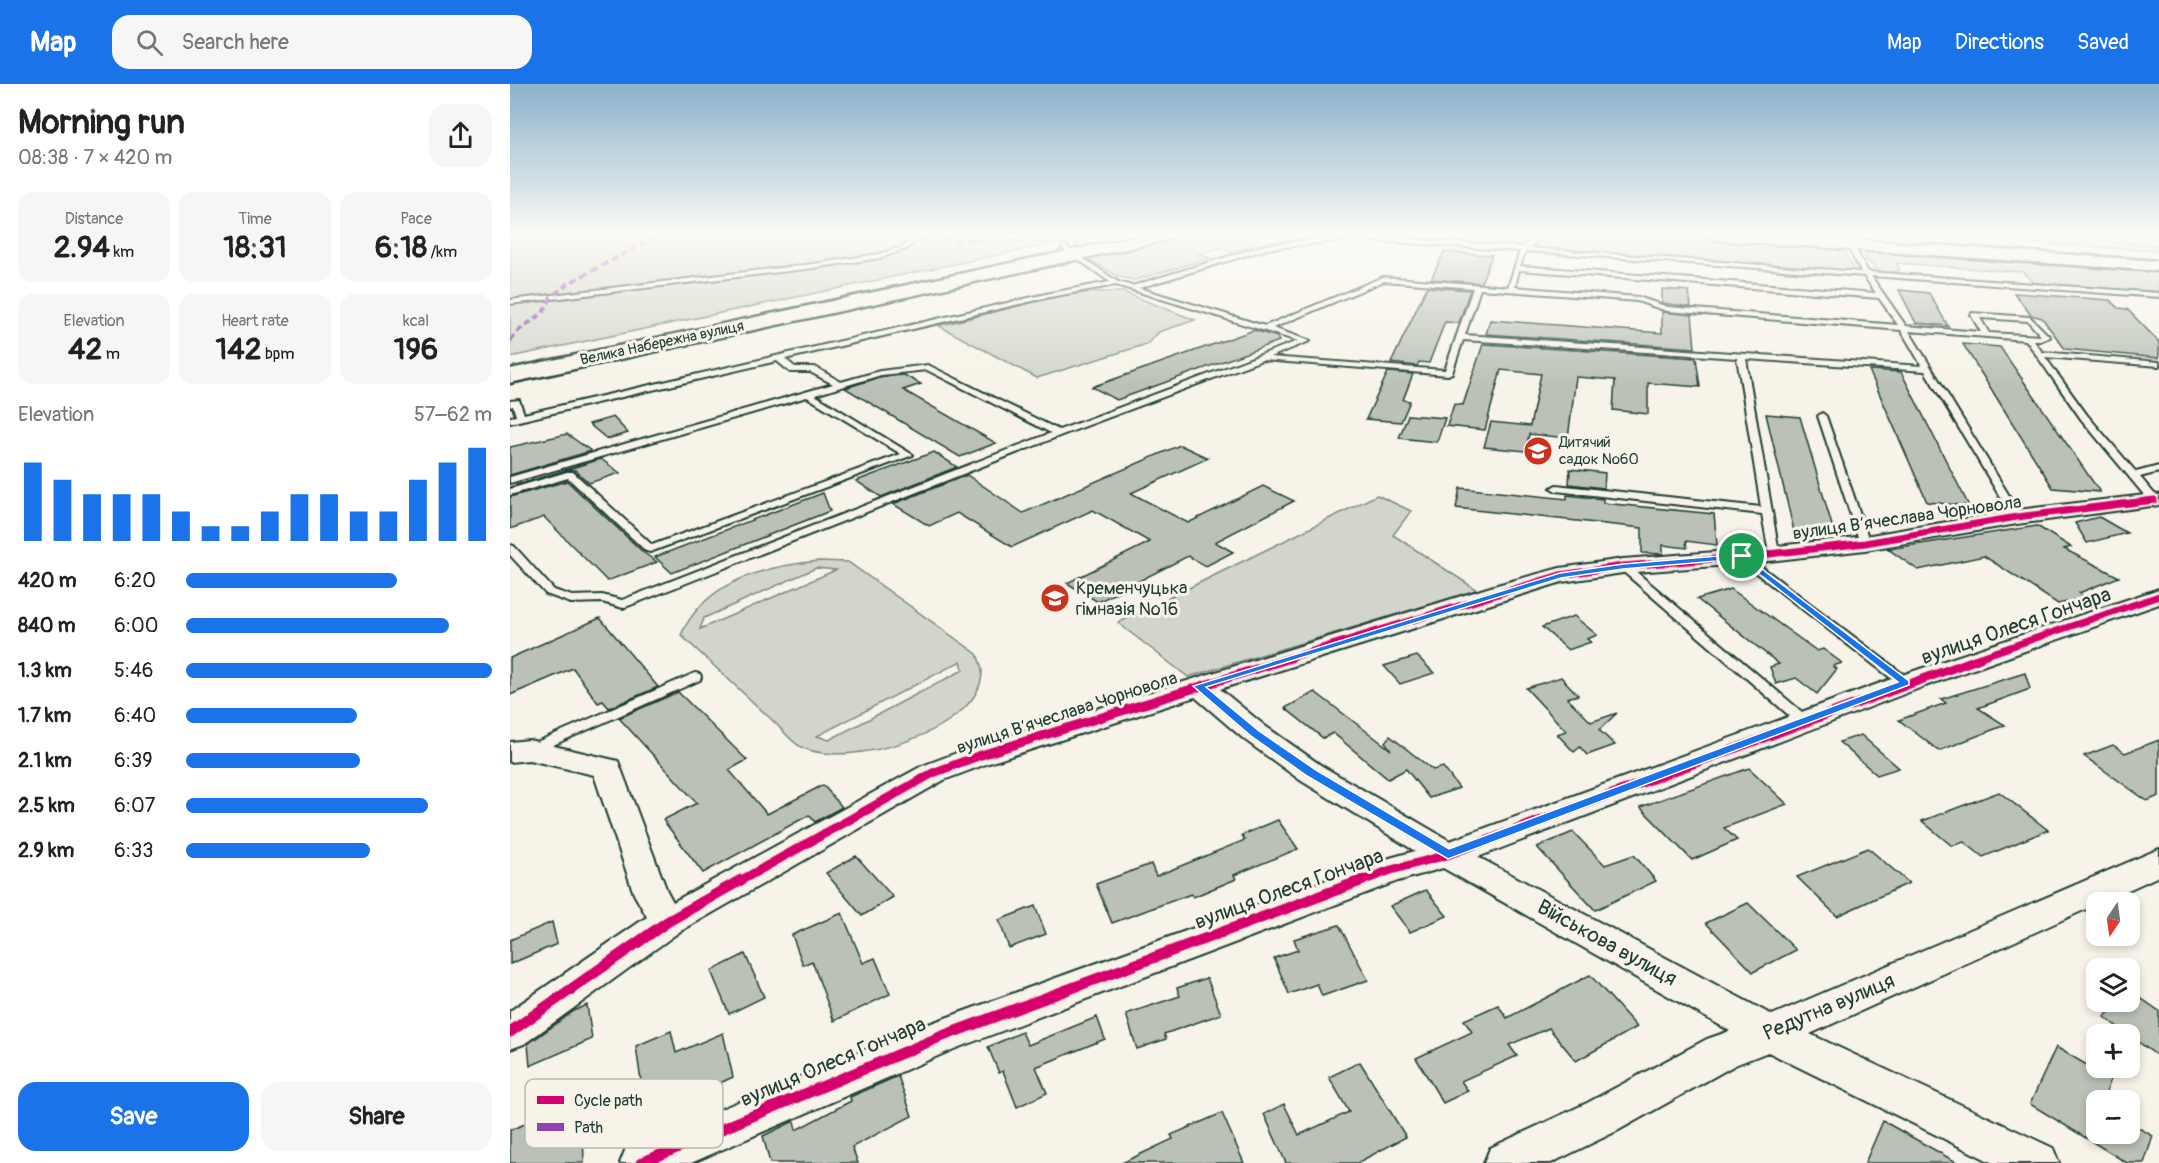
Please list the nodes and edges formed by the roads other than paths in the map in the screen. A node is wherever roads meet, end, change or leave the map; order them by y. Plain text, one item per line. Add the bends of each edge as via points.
1 (650, 285) edge
2 (899, 285) edge
3 (913, 285) edge
4 (1103, 285) edge
5 (1124, 285) edge
6 (1140, 285) edge
7 (1368, 285) edge
8 (1458, 285) edge
9 (1512, 285) edge
10 (1743, 285) edge
11 (1874, 285) edge
12 (2030, 285) edge
13 (1477, 287) junction
14 (1132, 288) junction
15 (1511, 289) junction
16 (2159, 295) edge
17 (1881, 296) junction
18 (510, 302) edge
19 (1267, 328) junction
20 (1904, 329) junction
21 (1987, 335) junction
22 (1461, 337) junction
23 (2028, 338) junction
24 (2041, 354) junction
25 (1742, 356) junction
26 (779, 358) junction
27 (1261, 359) junction
28 (2159, 364) edge
29 (510, 366) edge
30 (1927, 369) junction
31 (510, 376) edge
32 (840, 385) junction
33 (808, 394) junction
34 (510, 404) edge
35 (1822, 416) dead end
36 (520, 418) junction
37 (510, 420) edge
38 (1059, 433) junction
39 (2159, 469) edge
40 (2134, 477) junction
41 (510, 480) edge
42 (1556, 488) dead end
43 (510, 492) edge
44 (2156, 500) edge
45 (1767, 511) junction
46 (2017, 517) junction
47 (1864, 543) junction
48 (510, 548) edge
49 (1774, 553) junction
50 (1742, 556) junction
51 (1623, 566) junction
52 (2159, 596) edge
53 (694, 677) dead end
54 (1906, 683) junction
55 (1198, 686) junction
56 (1804, 721) junction
57 (520, 751) edge
58 (1448, 855) junction
59 (2159, 862) edge
60 (667, 922) junction
61 (510, 1032) edge
62 (1770, 1034) junction
63 (723, 1128) edge
64 (676, 1148) edge
65 (2028, 1160) edge
66 (641, 1163) edge
67 (1505, 1163) edge

1 - 18 lane
2 - 29 street, Велика Набережна вулиця
3 - 31 street, Велика Набережна вулиця
4 - 26 lane
5 - 14 lane
6 - 14 lane
7 - 19 lane
8 - 13 lane
9 - 15 lane
10 - 17 lane
11 - 17 lane
12 - 16 lane
13 - 15 lane
13 - 22 lane
14 - 19 lane
15 - 20 lane via 1638,299 1666,309
17 - 20 lane
19 - 27 lane via 1306,341
20 - 21 lane
20 - 30 lane
21 - 23 lane
21 - 23 lane via 1975,315 2030,320 2046,337
22 - 25 lane
22 - 27 lane via 1448,373
23 - 24 lane
24 - 28 lane
24 - 40 lane via 2084,417
25 - 30 lane
25 - 45 lane
26 - 32 lane via 793,370 812,369
26 - 36 lane
27 - 38 lane
30 - 46 lane
32 - 33 lane
32 - 38 lane via 880,373 928,367
33 - 41 lane
33 - 43 lane via 908,455 650,549 570,474
34 - 36 lane via 516,402
35 - 47 lane
36 - 37 lane
38 - 48 lane via 623,604 602,598 570,600 550,592
39 - 40 lane
40 - 44 lane
42 - 45 lane
44 - 46 street, вулиця Вʼячеслава Чорновола
45 - 49 lane
46 - 47 street, вулиця Вʼячеслава Чорновола
47 - 49 street, вулиця Вʼячеслава Чорновола
49 - 50 street, вулиця Вʼячеслава Чорновола
50 - 51 street, вулиця Вʼячеслава Чорновола
50 - 54 lane
51 - 55 street, вулиця Вʼячеслава Чорновола via 1560,575 1506,590
51 - 56 lane
52 - 54 street, вулиця Олеся Гончара
53 - 57 lane
54 - 56 street, вулиця Олеся Гончара
55 - 58 street, Військова вулиця via 1311,773
55 - 60 street, вулиця Вʼячеслава Чорновола via 933,773
56 - 58 street, вулиця Олеся Гончара
57 - 60 street via 607,768 651,894
58 - 62 street, Військова вулиця
58 - 63 street, вулиця Олеся Гончара via 1391,870 940,1036
59 - 62 street, Редутна вулиця
60 - 61 street, вулиця Вʼячеслава Чорновола
62 - 65 street, Військова вулиця
62 - 67 street, Редутна вулиця via 1721,1052 1602,1117
64 - 66 street, вулиця Олеся Гончара

